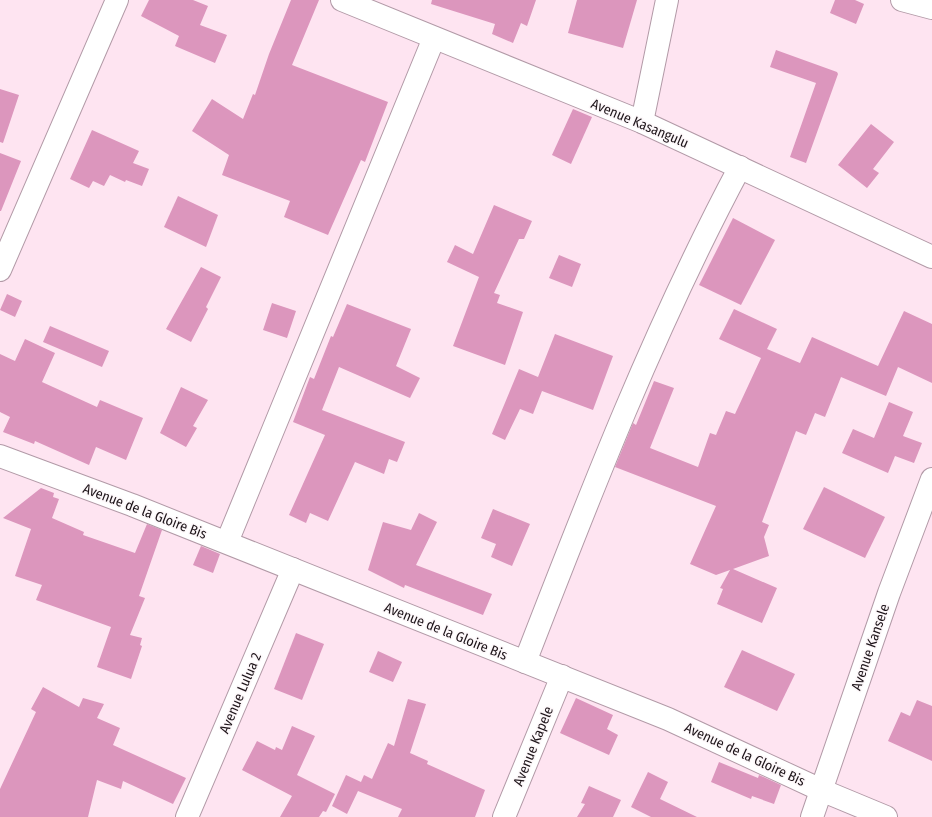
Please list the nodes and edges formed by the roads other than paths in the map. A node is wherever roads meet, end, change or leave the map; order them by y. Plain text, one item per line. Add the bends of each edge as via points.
1 (117, 0) edge
2 (342, 0) edge
3 (667, 0) edge
4 (902, 0) edge
5 (932, 8) edge
6 (434, 38) junction
7 (642, 122) junction
8 (740, 167) junction
9 (932, 257) edge
10 (0, 270) edge
11 (2, 464) edge
12 (932, 479) edge
13 (227, 542) junction
14 (293, 569) junction
15 (525, 662) junction
16 (562, 676) junction
17 (821, 790) junction
18 (187, 817) edge
19 (504, 817) edge
20 (812, 817) edge
21 (886, 817) edge

1 - 10 street
2 - 6 street, Avenue Kasangulu
3 - 7 street
4 - 5 street
6 - 7 street, Avenue Kasangulu
6 - 13 street
7 - 8 street, Avenue Kasangulu
8 - 9 street, Avenue Kasangulu
8 - 15 street via 704,234 661,326 592,489
11 - 13 street, Avenue de la Gloire Bis via 132,505
12 - 17 street, Avenue Kansele via 889,592
13 - 14 street, Avenue de la Gloire Bis
14 - 15 street, Avenue de la Gloire Bis
14 - 18 street, Avenue Lulua 2
15 - 16 street, Avenue de la Gloire Bis
16 - 17 street, Avenue de la Gloire Bis via 668,719
16 - 19 street, Avenue Kapele
17 - 20 street, Avenue Kansele
17 - 21 street, Avenue de la Gloire Bis

